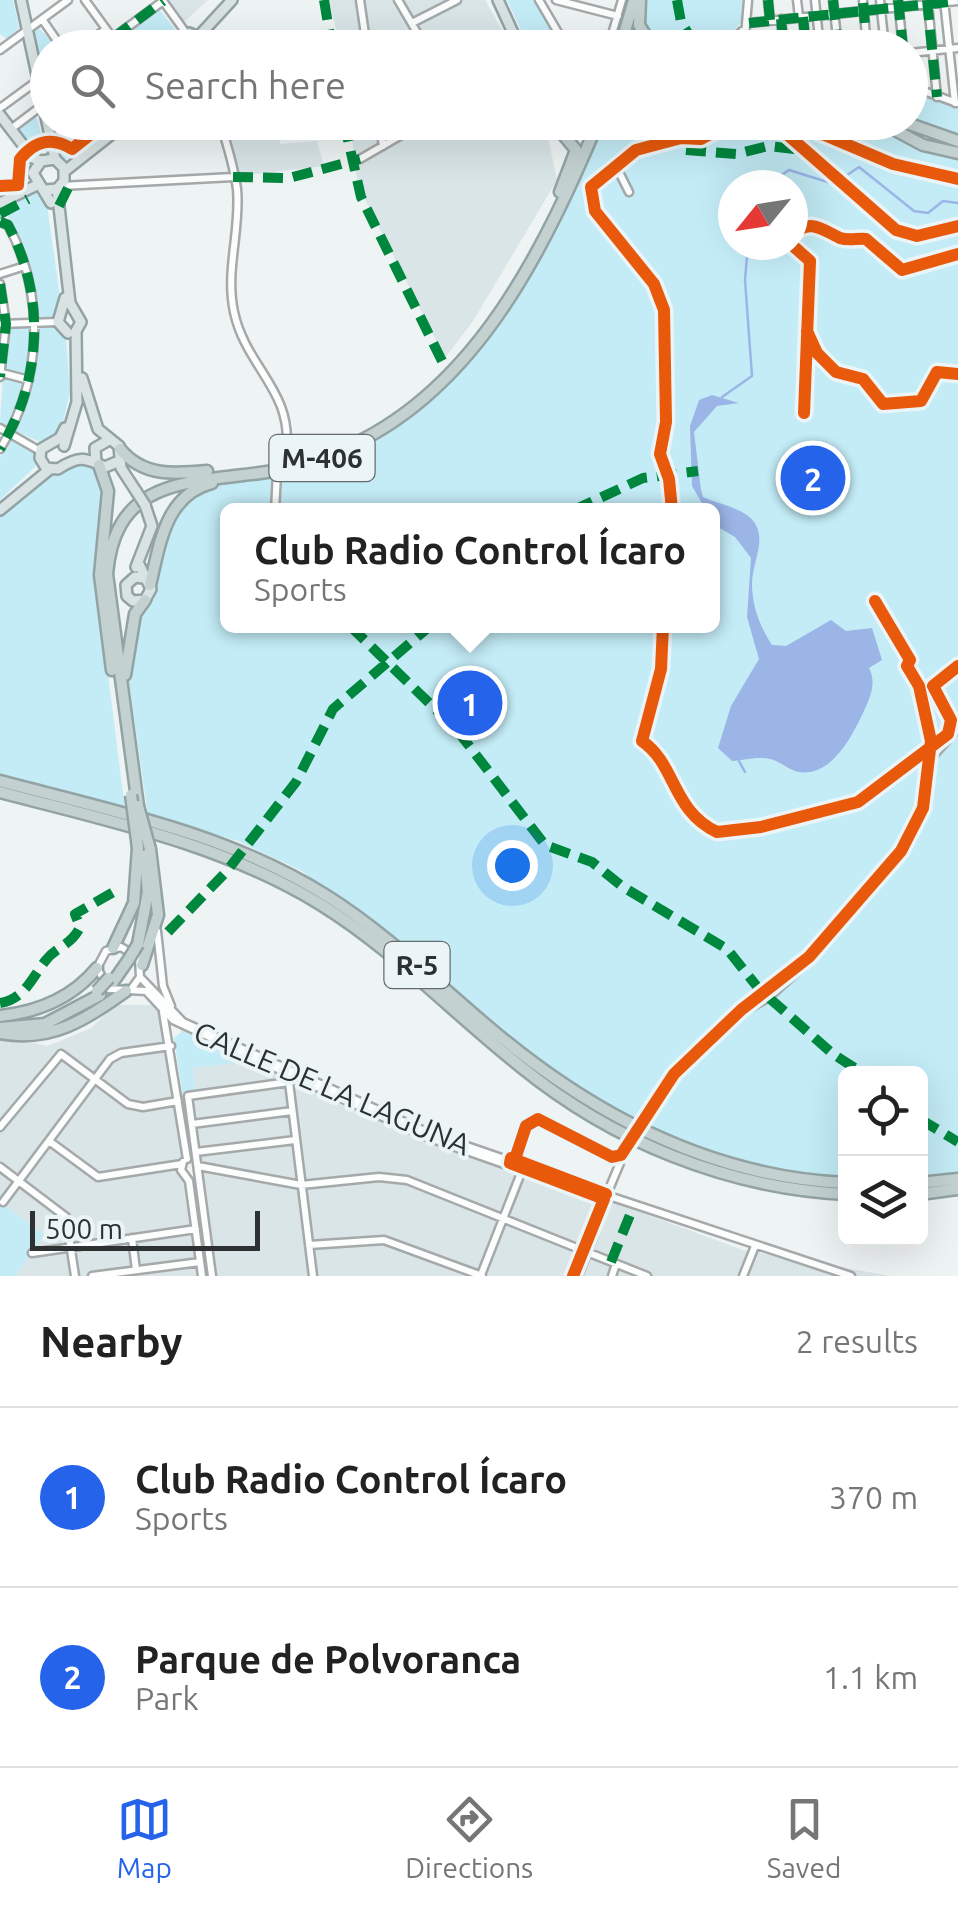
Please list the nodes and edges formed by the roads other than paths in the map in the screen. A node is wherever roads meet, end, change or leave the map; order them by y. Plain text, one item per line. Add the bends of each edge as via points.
1 (19, 0) edge
2 (68, 0) edge
3 (85, 0) edge
4 (162, 0) edge
5 (229, 0) edge
6 (360, 0) edge
7 (398, 0) edge
8 (457, 0) edge
9 (501, 0) edge
10 (538, 0) edge
11 (554, 0) edge
12 (622, 0) edge
13 (638, 0) edge
14 (748, 0) edge
15 (768, 0) edge
16 (797, 0) edge
17 (815, 0) edge
18 (833, 0) edge
19 (863, 0) edge
20 (944, 1) edge
21 (958, 1) edge
22 (928, 2) edge
23 (580, 3) edge
24 (880, 4) edge
25 (898, 4) edge
26 (864, 11) junction
27 (547, 14) junction
28 (834, 14) junction
29 (618, 16) junction
30 (816, 16) junction
31 (801, 17) junction
32 (42, 19) junction
33 (781, 19) junction
34 (770, 20) junction
35 (412, 23) junction
36 (747, 24) junction
37 (106, 29) edge
38 (50, 30) edge
39 (123, 30) edge
40 (181, 30) edge
41 (197, 30) edge
42 (364, 30) edge
43 (416, 30) edge
44 (514, 30) edge
45 (556, 30) edge
46 (614, 30) edge
47 (629, 30) edge
48 (642, 30) edge
49 (741, 30) edge
50 (746, 30) edge
51 (782, 30) edge
52 (803, 30) edge
53 (818, 30) edge
54 (836, 30) edge
55 (866, 30) edge
56 (883, 30) edge
57 (901, 30) edge
58 (26, 31) junction
59 (30, 44) edge
60 (1, 47) edge
61 (954, 48) edge
62 (933, 50) junction
63 (928, 51) edge
64 (30, 86) edge
65 (928, 93) edge
66 (937, 97) junction
67 (957, 103) edge
68 (0, 108) edge
69 (30, 115) edge
70 (0, 119) edge
71 (928, 130) edge
72 (7, 132) junction
73 (44, 140) edge
74 (100, 140) edge
75 (103, 140) edge
76 (224, 140) edge
77 (382, 140) edge
78 (393, 140) edge
79 (568, 140) edge
80 (587, 140) edge
81 (587, 140) edge
82 (663, 140) edge
83 (675, 140) edge
84 (912, 140) edge
85 (958, 141) edge
86 (661, 144) junction
87 (383, 146) junction
88 (956, 154) edge
89 (360, 159) dead end
90 (44, 170) junction
91 (66, 172) junction
92 (232, 175) junction
93 (59, 187) junction
94 (629, 192) dead end
95 (0, 201) edge
96 (552, 212) junction
97 (0, 222) edge
98 (25, 266) junction
99 (0, 274) edge
100 (0, 284) edge
101 (65, 314) junction
102 (35, 323) junction
103 (3, 324) edge
104 (72, 332) junction
105 (78, 356) junction
106 (0, 374) edge
107 (30, 380) junction
108 (0, 428) edge
109 (10, 433) junction
110 (109, 440) junction
111 (62, 446) junction
112 (94, 448) junction
113 (0, 449) edge
114 (39, 451) junction
115 (286, 452) dead end
116 (120, 455) junction
117 (326, 457) junction
118 (66, 462) junction
119 (102, 465) junction
120 (50, 469) junction
121 (228, 472) junction
122 (277, 474) junction
123 (126, 476) junction
124 (275, 503) edge
125 (0, 507) edge
126 (138, 562) junction
127 (131, 578) junction
128 (147, 582) junction
129 (145, 600) junction
130 (122, 723) junction
131 (958, 728) edge
132 (131, 751) junction
133 (0, 782) edge
134 (0, 792) edge
135 (136, 798) junction
136 (144, 849) junction
137 (246, 864) junction
138 (268, 879) dead end
139 (158, 915) junction
140 (114, 948) junction
141 (97, 968) junction
142 (141, 971) junction
143 (129, 989) junction
144 (158, 998) junction
145 (448, 1010) dead end
146 (173, 1020) junction
147 (468, 1022) junction
148 (0, 1025) edge
149 (194, 1026) junction
150 (203, 1035) junction
151 (172, 1042) junction
152 (514, 1044) dead end
153 (532, 1062) junction
154 (310, 1077) junction
155 (96, 1078) junction
156 (294, 1079) junction
157 (178, 1102) junction
158 (292, 1111) junction
159 (192, 1124) junction
160 (0, 1127) edge
161 (295, 1140) junction
162 (49, 1141) junction
163 (192, 1162) junction
164 (620, 1163) dead end
165 (521, 1167) junction
166 (0, 1168) edge
167 (188, 1176) junction
168 (958, 1180) edge
169 (18, 1181) junction
170 (838, 1182) edge
171 (928, 1182) edge
172 (301, 1185) junction
173 (958, 1189) edge
174 (838, 1193) edge
175 (928, 1193) edge
176 (607, 1200) junction
177 (3, 1202) dead end
178 (503, 1218) junction
179 (196, 1229) junction
180 (132, 1238) junction
181 (310, 1245) junction
182 (71, 1246) junction
183 (754, 1248) junction
184 (585, 1252) junction
185 (32, 1253) dead end
186 (200, 1262) junction
187 (616, 1264) junction
188 (136, 1270) junction
189 (75, 1276) edge
190 (92, 1276) edge
191 (202, 1276) edge
192 (212, 1276) edge
193 (313, 1276) edge
194 (481, 1276) edge
195 (575, 1276) edge
196 (612, 1276) edge
197 (645, 1276) edge
198 (743, 1276) edge
199 (844, 1276) edge
200 (851, 1276) edge

1 - 58 main road
2 - 32 street
3 - 37 street
4 - 39 street
4 - 40 street
5 - 41 main road
6 - 42 street
7 - 35 street
8 - 35 street
9 - 44 main road
10 - 27 street
11 - 23 street
11 - 27 street
12 - 29 street
13 - 47 highway
13 - 48 highway
14 - 36 street
15 - 34 street
16 - 31 street
17 - 30 street
18 - 28 street
19 - 26 street
20 - 21 street
20 - 22 street
20 - 61 street
22 - 25 street
22 - 62 street
23 - 29 street
24 - 25 street
24 - 26 street
24 - 56 street
25 - 57 street
26 - 28 street
26 - 55 street
27 - 45 street
28 - 30 street
28 - 54 street
29 - 46 street
30 - 31 street
30 - 53 street
31 - 33 street
31 - 52 street
32 - 38 street
32 - 58 street
33 - 34 street
33 - 51 street
34 - 36 street
35 - 43 street
36 - 49 street
36 - 50 street
58 - 59 main road
58 - 60 street
61 - 62 street
61 - 67 street
62 - 63 street
62 - 66 street
64 - 68 street
65 - 66 street
66 - 67 street
69 - 72 street
70 - 72 main road
71 - 85 highway
72 - 90 main road
73 - 90 main road
74 - 90 main road
75 - 91 main road
76 - 92 street
77 - 87 street
78 - 87 street
79 - 96 highway, M-406 via 576,150
80 - 96 highway, M-406
81 - 117 highway, M-406 via 539,246 466,358 410,412
82 - 86 street
83 - 86 street
84 - 88 highway
86 - 94 street via 621,162
87 - 89 street
90 - 91 main road
90 - 93 main road
90 - 95 main road
90 - 101 main road
91 - 93 main road
92 - 93 street
92 - 115 street via 233,310 247,351 282,400
93 - 101 main road via 70,303
96 - 121 highway, M-406 via 463,356 406,409 325,452
97 - 98 street
98 - 99 street
98 - 102 street
100 - 103 street
101 - 102 street
101 - 104 main road
101 - 104 main road via 81,318
102 - 103 street
102 - 107 street
103 - 106 street
104 - 105 main road
104 - 111 main road via 72,401
105 - 110 main road via 98,429
105 - 111 main road via 77,402
106 - 107 street
107 - 109 street
108 - 109 street
109 - 113 street
109 - 114 street
110 - 112 main road
110 - 116 main road
111 - 112 main road
111 - 114 main road
111 - 118 main road
112 - 119 main road
114 - 120 main road
114 - 125 main road via 34,476
116 - 119 main road
116 - 121 highway, M-406 via 156,471
116 - 123 main road
117 - 122 highway, M-406
117 - 132 highway, M-406 via 172,484 124,520 108,574
118 - 119 main road via 88,457
118 - 120 main road
119 - 123 main road
119 - 130 highway via 108,502 102,606
120 - 125 main road
121 - 130 highway, M-406 via 159,484 133,503 112,532 103,570
122 - 124 street
122 - 128 highway, M-406 via 206,484 184,496 166,522
123 - 126 main road, bridge via 152,526
126 - 127 main road
126 - 128 main road
127 - 128 main road
127 - 129 main road via 127,596
128 - 129 main road
129 - 132 highway via 135,614 126,666
130 - 135 highway, M-406
131 - 165 street, bridge via 932,757 925,811 904,851 810,960 688,1062 647,1113 625,1154 616,1160 538,1122 528,1129
132 - 135 highway, M-406
133 - 153 highway, R-5 via 182,829 281,868 376,930
134 - 137 highway, R-5
135 - 136 highway, M-406, bridge
136 - 139 highway, M-406
136 - 140 highway, M-406 via 134,903
136 - 148 highway, M-406, bridge via 135,942 111,980 45,1024
137 - 138 highway
137 - 147 highway, R-5 via 371,939
139 - 142 highway, M-406
139 - 149 street via 165,994 176,1014
140 - 141 street
140 - 142 street via 128,948
141 - 143 street via 103,984
141 - 148 highway via 77,988
142 - 143 street
142 - 144 street
143 - 144 street
143 - 148 highway via 66,1030 27,1036
144 - 146 street
144 - 149 street
144 - 151 street
145 - 147 highway
146 - 150 street, CALLE DE LA LAGUNA
146 - 151 street
147 - 174 highway, R-5 via 547,1088 637,1141 736,1176
149 - 154 street, CALLE DE LA LAGUNA
150 - 151 street via 184,1029
150 - 156 street, CALLE DE LA LAGUNA
151 - 155 street via 117,1054
151 - 157 street
152 - 153 highway
153 - 170 highway, R-5 via 611,1115 682,1149 787,1178
154 - 156 street
154 - 165 street, CALLE DE LA LAGUNA
155 - 157 street via 137,1106
155 - 160 street via 56,1056
155 - 162 street
156 - 158 street
156 - 159 street via 188,1096
156 - 165 street, CALLE DE LA LAGUNA via 428,1137
157 - 163 street
158 - 159 street
158 - 161 street
159 - 163 street
161 - 163 street
161 - 172 street
162 - 163 street via 98,1177
162 - 169 street
163 - 167 street
163 - 167 street
163 - 172 street
163 - 192 street
164 - 176 street
165 - 176 street, CALLE DE LA LAGUNA
165 - 176 street, CALLE DE LA LAGUNA
165 - 178 street
166 - 169 street
167 - 179 street
168 - 171 highway
169 - 177 street
169 - 182 street via 66,1216
172 - 178 street via 406,1180
172 - 181 street
173 - 175 highway
176 - 183 street, CALLE DE LA LAGUNA
176 - 184 street
178 - 184 street
178 - 194 street
179 - 180 street
179 - 186 street
180 - 182 street
180 - 188 street
181 - 193 street
181 - 194 street via 384,1240
182 - 185 street
182 - 189 street
183 - 198 street
183 - 199 street, CALLE DE LA LAGUNA
183 - 200 street, CALLE DE LA LAGUNA
184 - 187 street
184 - 195 street
186 - 188 street
186 - 191 street
187 - 196 street
187 - 197 street
188 - 190 street

